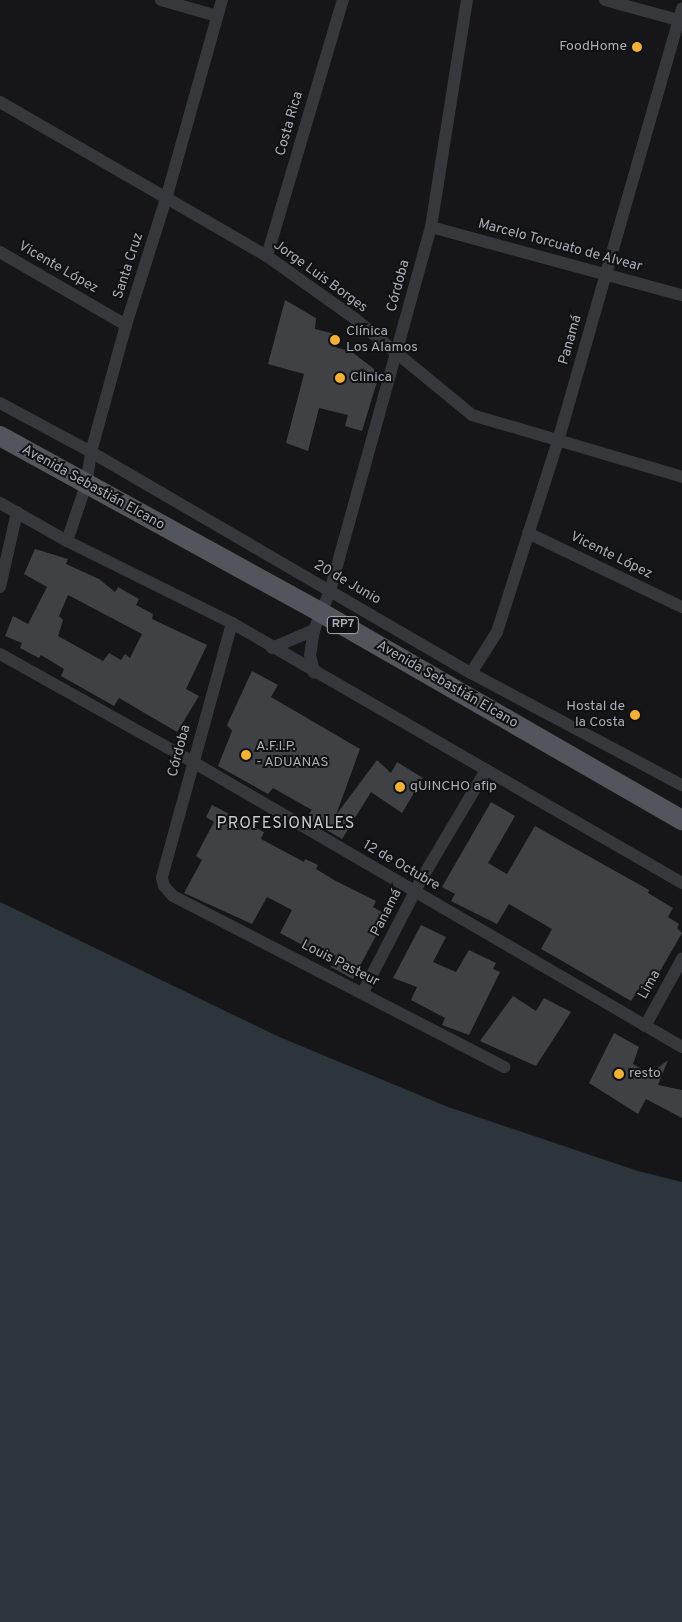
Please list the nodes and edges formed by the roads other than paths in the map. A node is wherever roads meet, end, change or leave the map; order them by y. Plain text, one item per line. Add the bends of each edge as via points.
1 (161, 0) edge
2 (222, 0) edge
3 (342, 0) edge
4 (467, 0) edge
5 (605, 0) edge
6 (682, 8) edge
7 (217, 16) junction
8 (680, 21) edge
9 (0, 102) edge
10 (166, 199) junction
11 (431, 227) junction
12 (0, 252) edge
13 (267, 256) junction
14 (606, 274) junction
15 (682, 295) edge
16 (126, 325) junction
17 (396, 356) junction
18 (0, 403) edge
19 (0, 436) edge
20 (558, 441) junction
21 (92, 452) junction
22 (682, 477) edge
23 (86, 485) junction
24 (0, 503) edge
25 (17, 512) junction
26 (528, 533) junction
27 (67, 541) junction
28 (0, 586) edge
29 (330, 590) junction
30 (682, 607) edge
31 (317, 621) junction
32 (232, 623) junction
33 (272, 648) junction
34 (0, 654) edge
35 (314, 673) junction
36 (471, 673) junction
37 (193, 762) junction
38 (486, 770) junction
39 (682, 784) edge
40 (682, 820) edge
41 (682, 883) edge
42 (164, 886) joint
43 (415, 891) junction
44 (682, 959) edge
45 (363, 992) junction
46 (645, 1026) junction
47 (682, 1047) edge
48 (504, 1067) dead end

1 - 7 street
2 - 7 street, Santa Cruz
3 - 13 street, Costa Rica
4 - 11 street, Córdoba
5 - 8 street
6 - 8 street, Panamá
7 - 10 street, Santa Cruz
8 - 14 street, Panamá
9 - 10 street, Jorge Luis Borges
10 - 13 street, Jorge Luis Borges
10 - 16 street, Santa Cruz
11 - 14 street, Marcelo Torcuato de Alvear
11 - 17 street, Córdoba
12 - 16 street, Vicente López
13 - 17 street, Jorge Luis Borges via 354,318
14 - 15 street, Marcelo Torcuato de Alvear
14 - 20 street, Panamá
16 - 21 street, Santa Cruz
17 - 20 street, Jorge Luis Borges via 472,415
17 - 29 street, Córdoba
18 - 21 street, 20 de Junio
19 - 23 main road, Avenida Sebastián Elcano / RP7
20 - 22 street, Jorge Luis Borges
20 - 26 street, Panamá
21 - 23 street, Santa Cruz
21 - 29 street, 20 de Junio
23 - 27 street, Santa Cruz
23 - 31 main road, Avenida Sebastián Elcano / RP7
24 - 25 street
25 - 27 street
25 - 28 street
26 - 30 street, Vicente López
26 - 36 street, Panamá via 498,632
27 - 32 street
29 - 31 street, Córdoba
29 - 36 street, 20 de Junio
31 - 33 street
31 - 35 street, Córdoba via 310,655
31 - 40 main road, Avenida Sebastián Elcano / RP7
32 - 33 street
32 - 37 street, Córdoba
33 - 35 street
34 - 37 street, 12 de Octubre
35 - 38 street
36 - 39 street, 20 de Junio
37 - 42 street, Córdoba via 162,878
37 - 43 street, 12 de Octubre
38 - 41 street
38 - 43 street, Panamá
42 - 45 street, Louis Pasteur via 174,896
43 - 45 street, Panamá
43 - 46 street, 12 de Octubre
44 - 46 street, Lima
45 - 48 street, Louis Pasteur
46 - 47 street, 12 de Octubre

